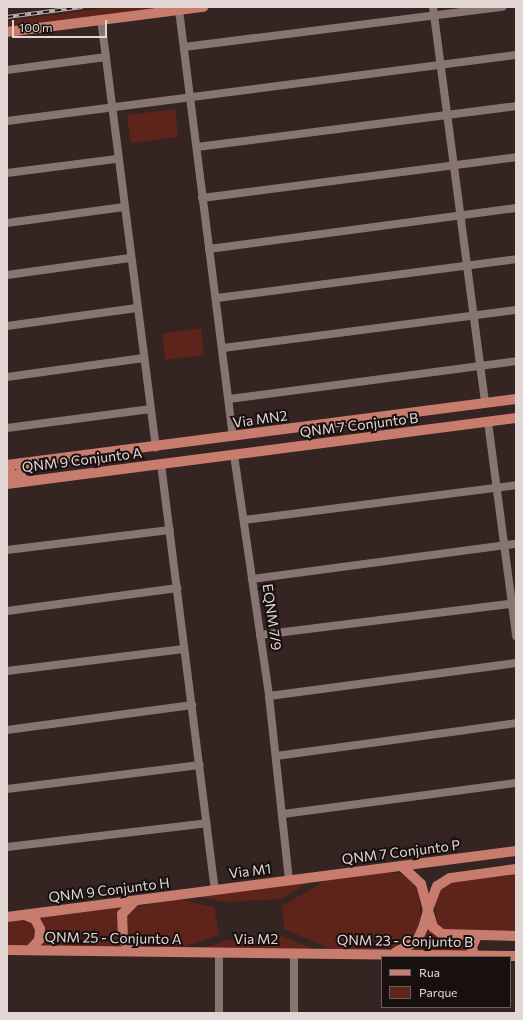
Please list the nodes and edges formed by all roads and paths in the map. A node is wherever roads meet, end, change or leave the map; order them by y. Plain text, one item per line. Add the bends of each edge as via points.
1 (203, 7) edge
2 (433, 7) edge
3 (502, 7) edge
4 (179, 10) junction
5 (434, 16) junction
6 (101, 19) junction
7 (7, 32) edge
8 (184, 47) junction
9 (516, 55) edge
10 (106, 57) junction
11 (441, 66) junction
12 (7, 70) edge
13 (190, 97) junction
14 (516, 106) edge
15 (111, 108) junction
16 (448, 115) junction
17 (7, 122) edge
18 (197, 147) junction
19 (516, 157) edge
20 (117, 158) junction
21 (454, 165) junction
22 (7, 173) edge
23 (202, 198) junction
24 (124, 207) junction
25 (516, 208) edge
26 (460, 216) junction
27 (7, 223) edge
28 (209, 248) junction
29 (130, 258) junction
30 (516, 259) edge
31 (468, 266) junction
32 (7, 275) edge
33 (217, 298) junction
34 (137, 308) junction
35 (516, 310) edge
36 (474, 316) junction
37 (7, 326) edge
38 (223, 348) junction
39 (144, 358) junction
40 (516, 361) edge
41 (481, 366) junction
42 (7, 377) edge
43 (229, 399) junction
44 (516, 399) edge
45 (486, 403) junction
46 (447, 408) junction
47 (151, 409) junction
48 (516, 418) edge
49 (359, 420) junction
50 (488, 422) junction
51 (7, 428) edge
52 (233, 437) junction
53 (375, 437) junction
54 (360, 438) junction
55 (156, 447) junction
56 (103, 453) junction
57 (87, 454) junction
58 (234, 455) junction
59 (161, 464) junction
60 (7, 466) edge
61 (81, 475) junction
62 (7, 480) edge
63 (28, 481) junction
64 (7, 484) edge
65 (516, 486) edge
66 (495, 488) junction
67 (244, 520) junction
68 (170, 530) junction
69 (516, 544) edge
70 (502, 546) junction
71 (7, 550) edge
72 (252, 579) junction
73 (177, 588) junction
74 (514, 603) edge
75 (7, 610) edge
76 (260, 635) junction
77 (516, 636) edge
78 (184, 649) junction
79 (516, 663) edge
80 (7, 671) edge
81 (269, 696) junction
82 (192, 705) junction
83 (516, 723) edge
84 (7, 730) edge
85 (276, 756) junction
86 (200, 765) junction
87 (516, 783) edge
88 (7, 789) edge
89 (283, 814) junction
90 (207, 823) junction
91 (7, 847) edge
92 (516, 851) edge
93 (402, 866) junction
94 (516, 869) edge
95 (289, 881) junction
96 (215, 890) junction
97 (135, 901) junction
98 (428, 910) junction
99 (25, 915) junction
100 (7, 917) edge
101 (477, 936) junction
102 (516, 936) edge
103 (7, 950) edge
104 (30, 950) junction
105 (133, 951) junction
106 (219, 953) junction
107 (294, 954) junction
108 (391, 954) junction
109 (474, 956) junction
110 (516, 956) edge
111 (219, 1013) edge
112 (294, 1013) edge

1 - 4 main road
2 - 5 street
3 - 5 street
4 - 6 main road
4 - 8 street
5 - 8 street
5 - 11 street
6 - 7 main road
6 - 10 street
8 - 13 street
9 - 11 street
10 - 12 street
10 - 15 street
11 - 13 street
11 - 16 street
13 - 15 street
13 - 18 street
14 - 16 street
15 - 17 street
15 - 20 street
16 - 18 street
16 - 21 street
18 - 23 street
19 - 21 street
20 - 22 street
20 - 24 street
21 - 23 street
21 - 26 street
23 - 28 street
24 - 27 street
24 - 29 street
25 - 26 street
26 - 28 street
26 - 31 street
28 - 33 street
29 - 32 street
29 - 34 street
30 - 31 street
31 - 33 street
31 - 36 street
33 - 38 street
34 - 37 street
34 - 39 street
35 - 36 street
36 - 38 street
36 - 41 street
38 - 43 street
39 - 42 street
39 - 47 street
40 - 41 street
41 - 43 street
41 - 45 street
43 - 52 street
44 - 45 main road, Via MN2
45 - 46 main road, Via MN2
46 - 49 main road, Via MN2
46 - 53 main road via 414,417 371,423 368,431
47 - 51 street
47 - 55 street
48 - 50 main road, QNM 7 Conjunto B
49 - 52 main road, Via MN2
49 - 54 main road
50 - 53 main road, QNM 7 Conjunto B
50 - 66 street
52 - 55 main road, Via MN2
53 - 54 main road, QNM 7 Conjunto B
54 - 58 main road, QNM 7 Conjunto B
55 - 56 main road, Via MN2
56 - 57 main road, Via MN2
56 - 61 main road via 109,458 107,466 88,470
57 - 60 main road, Via MN2
57 - 63 main road via 64,463 23,468 21,477
58 - 59 main road
58 - 67 street, EQNM 7/9
59 - 61 main road, QNM 9 Conjunto A
59 - 68 street
60 - 62 main road via 12,474
61 - 63 main road, QNM 9 Conjunto A
63 - 64 main road, QNM 9 Conjunto A
65 - 66 street
66 - 67 street
66 - 70 street
67 - 72 street, EQNM 7/9
68 - 71 street
68 - 73 street
69 - 70 street
70 - 72 street
70 - 74 street
72 - 76 street, EQNM 7/9
73 - 75 street
73 - 78 street
74 - 76 street
74 - 77 street
76 - 81 street, EQNM 7/9
78 - 80 street
78 - 82 street
79 - 81 street
81 - 85 street, EQNM 7/9
82 - 84 street
82 - 86 street
83 - 85 street
85 - 89 street, EQNM 7/9
86 - 88 street
86 - 90 street
87 - 89 street
89 - 95 street, EQNM 7/9
90 - 91 street
90 - 96 street
92 - 93 main road, QNM 7 Conjunto P
93 - 95 main road, QNM 7 Conjunto P
93 - 98 main road via 421,884
94 - 98 main road via 450,878 437,886
95 - 96 main road, Via M1
96 - 97 main road, QNM 9 Conjunto H
97 - 99 main road, QNM 9 Conjunto H
97 - 105 main road via 122,914 123,940
98 - 101 main road via 437,932 448,936
98 - 108 main road via 424,926 416,941 405,949
99 - 100 main road, QNM 9 Conjunto H
99 - 104 main road via 35,919 40,929 39,940
101 - 102 main road
101 - 109 main road via 472,947
103 - 104 main road, QNM 25 - Conjunto A
104 - 105 main road, QNM 25 - Conjunto A
105 - 106 main road, QNM 25 - Conjunto A
106 - 107 main road, Via M2
106 - 111 street
107 - 108 main road, QNM 23 - Conjunto B
107 - 112 street
108 - 109 main road, QNM 23 - Conjunto B
109 - 110 main road, QNM 23 - Conjunto B

